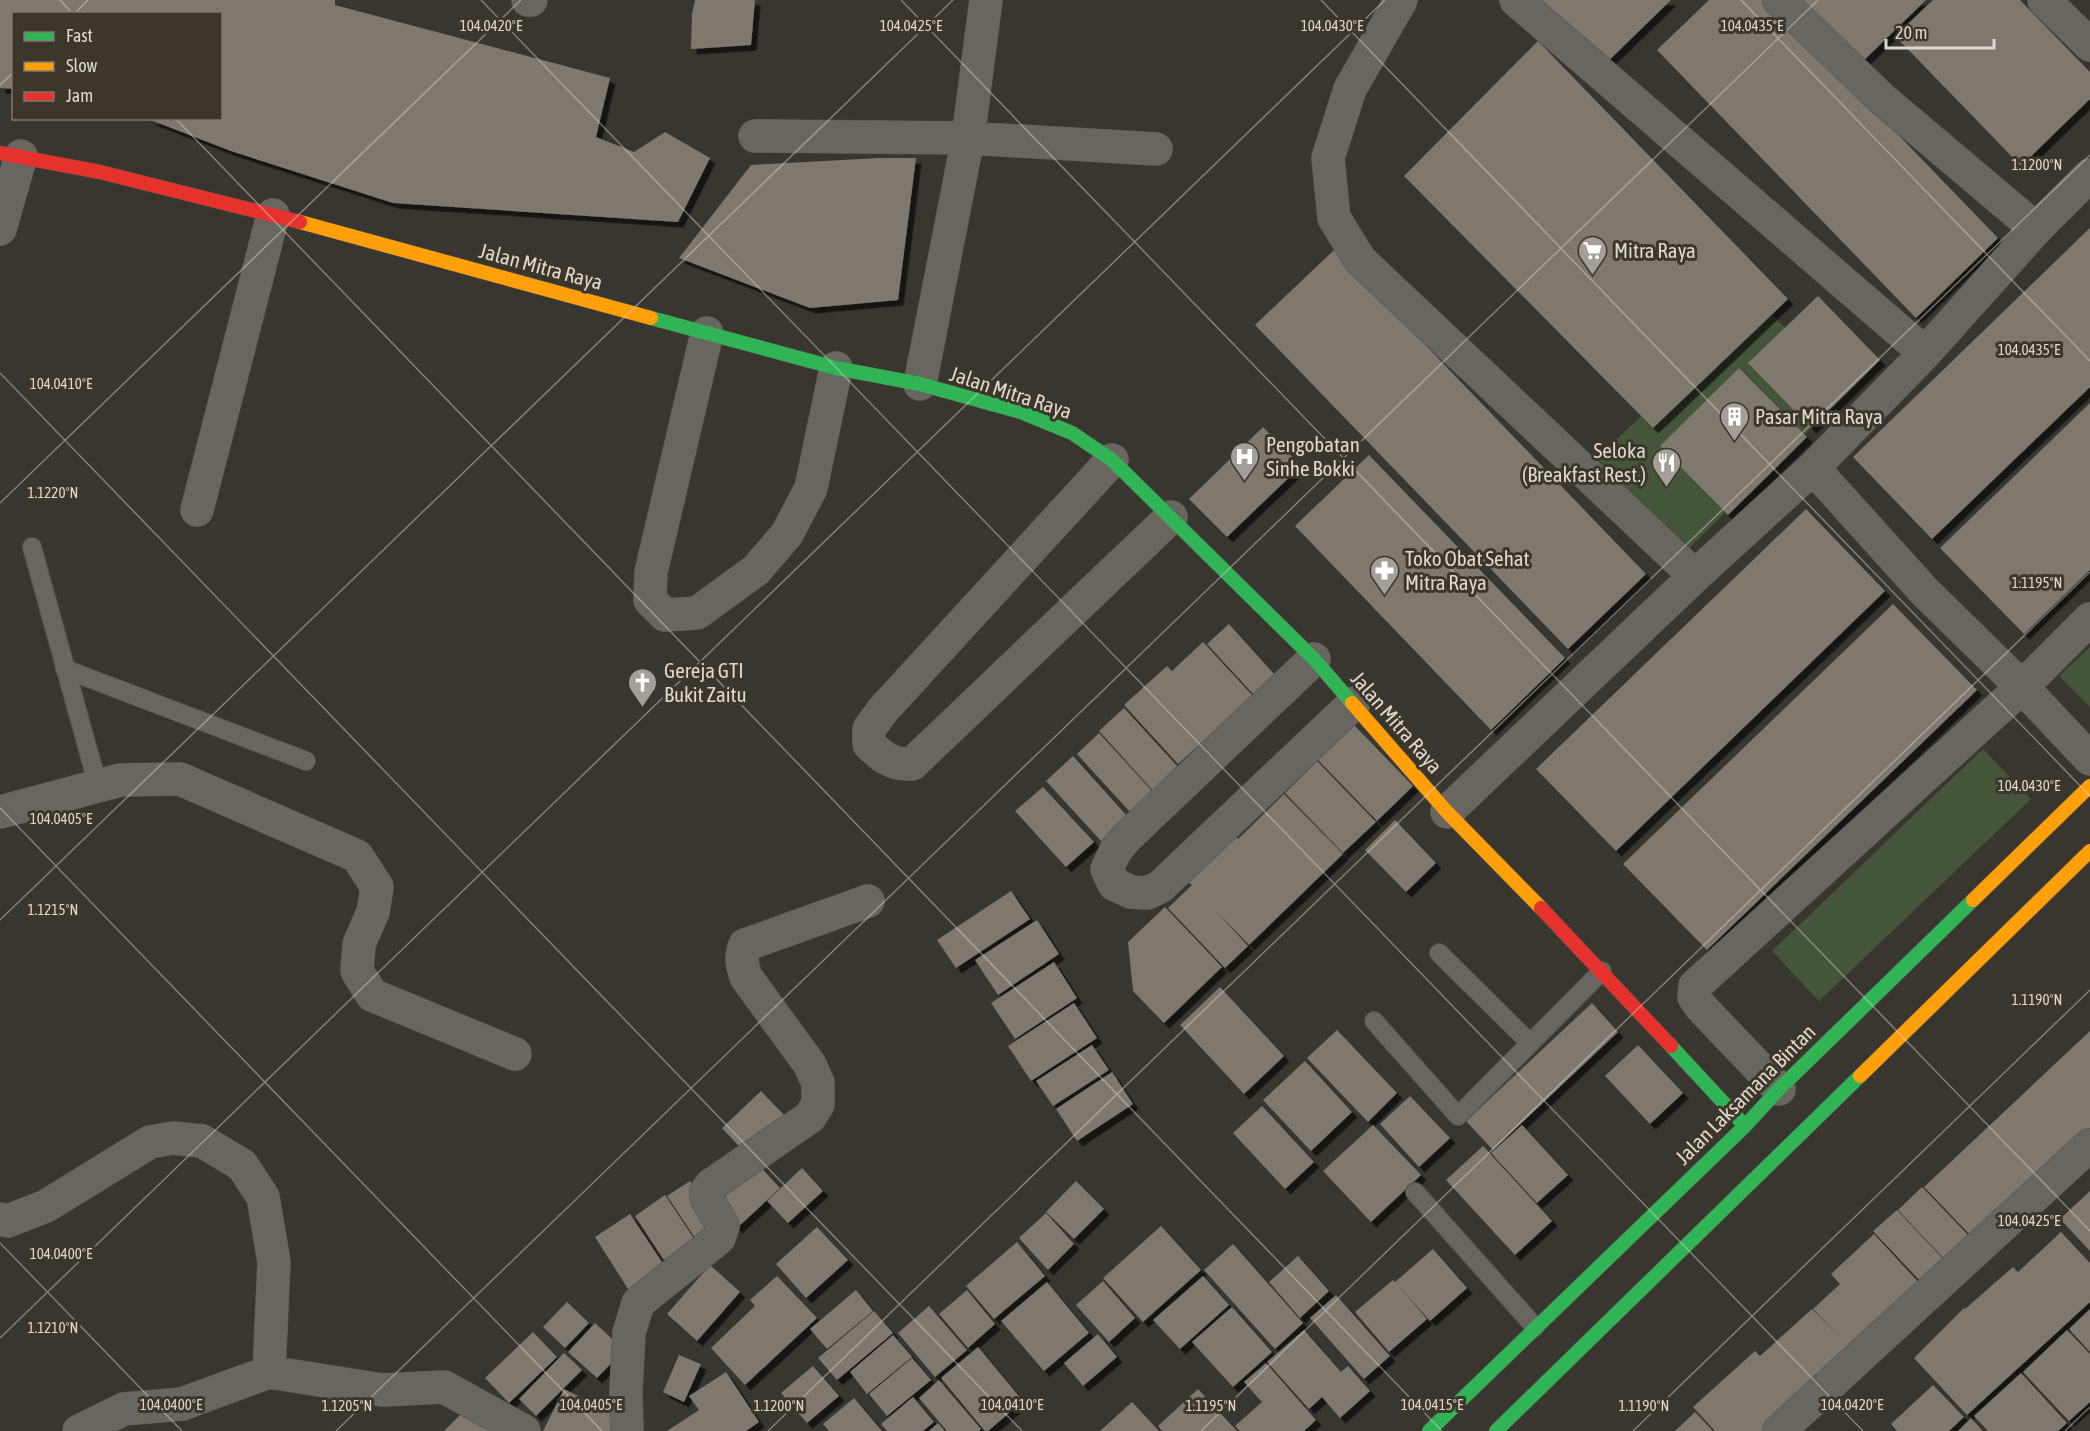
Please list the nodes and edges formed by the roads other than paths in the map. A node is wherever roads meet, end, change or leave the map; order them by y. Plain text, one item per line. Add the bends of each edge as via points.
1 (986, 0) edge
2 (1401, 0) edge
3 (1516, 0) edge
4 (1779, 0) edge
5 (2044, 0) edge
6 (2090, 45) edge
7 (755, 136) dead end
8 (968, 138) junction
9 (1156, 149) dead end
10 (10, 154) edge
11 (2090, 175) edge
12 (273, 215) junction
13 (0, 229) edge
14 (2036, 229) junction
15 (707, 333) junction
16 (1925, 352) junction
17 (836, 368) junction
18 (920, 384) junction
19 (1112, 460) junction
20 (1813, 468) junction
21 (197, 510) dead end
22 (1171, 517) junction
23 (32, 547) dead end
24 (1695, 576) junction
25 (2090, 619) edge
26 (1314, 659) junction
27 (65, 669) junction
28 (2022, 687) junction
29 (1354, 703) junction
30 (2090, 759) edge
31 (306, 761) dead end
32 (98, 786) junction
33 (2090, 786) edge
34 (0, 812) edge
35 (1447, 812) junction
36 (2090, 852) edge
37 (868, 901) dead end
38 (1439, 953) dead end
39 (1602, 971) junction
40 (1374, 1021) dead end
41 (1530, 1043) junction
42 (515, 1054) dead end
43 (1779, 1089) junction
44 (1745, 1126) junction
45 (2090, 1145) edge
46 (1415, 1192) dead end
47 (0, 1220) edge
48 (1539, 1332) junction
49 (269, 1372) junction
50 (1797, 1425) edge
51 (79, 1431) edge
52 (524, 1431) edge
53 (627, 1431) edge
54 (1429, 1431) edge
55 (1496, 1431) edge

1 - 8 street
2 - 24 street via 1350,89 1328,158 1334,218 1360,260
3 - 16 street
4 - 14 street via 1881,98
5 - 6 street
7 - 8 street
8 - 9 street
8 - 18 street
10 - 12 street, Jalan Mitra Raya
10 - 13 street
11 - 14 street
12 - 15 street, Jalan Mitra Raya
12 - 21 street
14 - 16 street
15 - 17 street, Jalan Mitra Raya
15 - 17 street via 651,572 650,600 665,615 697,613 756,570 787,534 811,488
16 - 20 street
17 - 18 street, Jalan Mitra Raya
18 - 19 street, Jalan Mitra Raya via 1021,412 1072,433
19 - 22 street, Jalan Mitra Raya
19 - 22 street via 882,711 869,729 869,744 879,754 899,765 912,764
20 - 24 street
20 - 28 street via 1925,592
22 - 26 street, Jalan Mitra Raya
23 - 27 lane
24 - 35 street
25 - 28 street
26 - 29 street, Jalan Mitra Raya
26 - 29 street via 1126,838 1107,869 1114,884 1131,892 1147,893 1160,887
27 - 31 lane
27 - 32 lane
28 - 30 street
28 - 43 street via 1695,986 1694,998 1701,1007
29 - 35 street, Jalan Mitra Raya
32 - 34 street
32 - 42 street via 120,780 180,779 357,856 377,887 373,912 359,944 357,971 372,995
33 - 43 street, Jalan Laksamana Bintan
35 - 39 street, Jalan Mitra Raya
36 - 55 street via 1563,1358
37 - 53 street via 746,945 742,964 746,977 810,1065 818,1083 818,1104 810,1117 711,1185 707,1199 723,1226 718,1238 638,1302 629,1333
38 - 41 lane
39 - 41 lane
39 - 44 street, Jalan Mitra Raya
40 - 41 lane via 1458,1116
43 - 44 street, Jalan Laksamana Bintan
44 - 48 street, Jalan Laksamana Bintan
45 - 50 street
46 - 48 lane
47 - 49 street via 8,1221 46,1206 150,1142 172,1138 202,1141 242,1165 263,1197 274,1262
48 - 54 street, Jalan Laksamana Bintan
49 - 51 street via 182,1404 124,1409
49 - 52 street via 382,1390 444,1387

